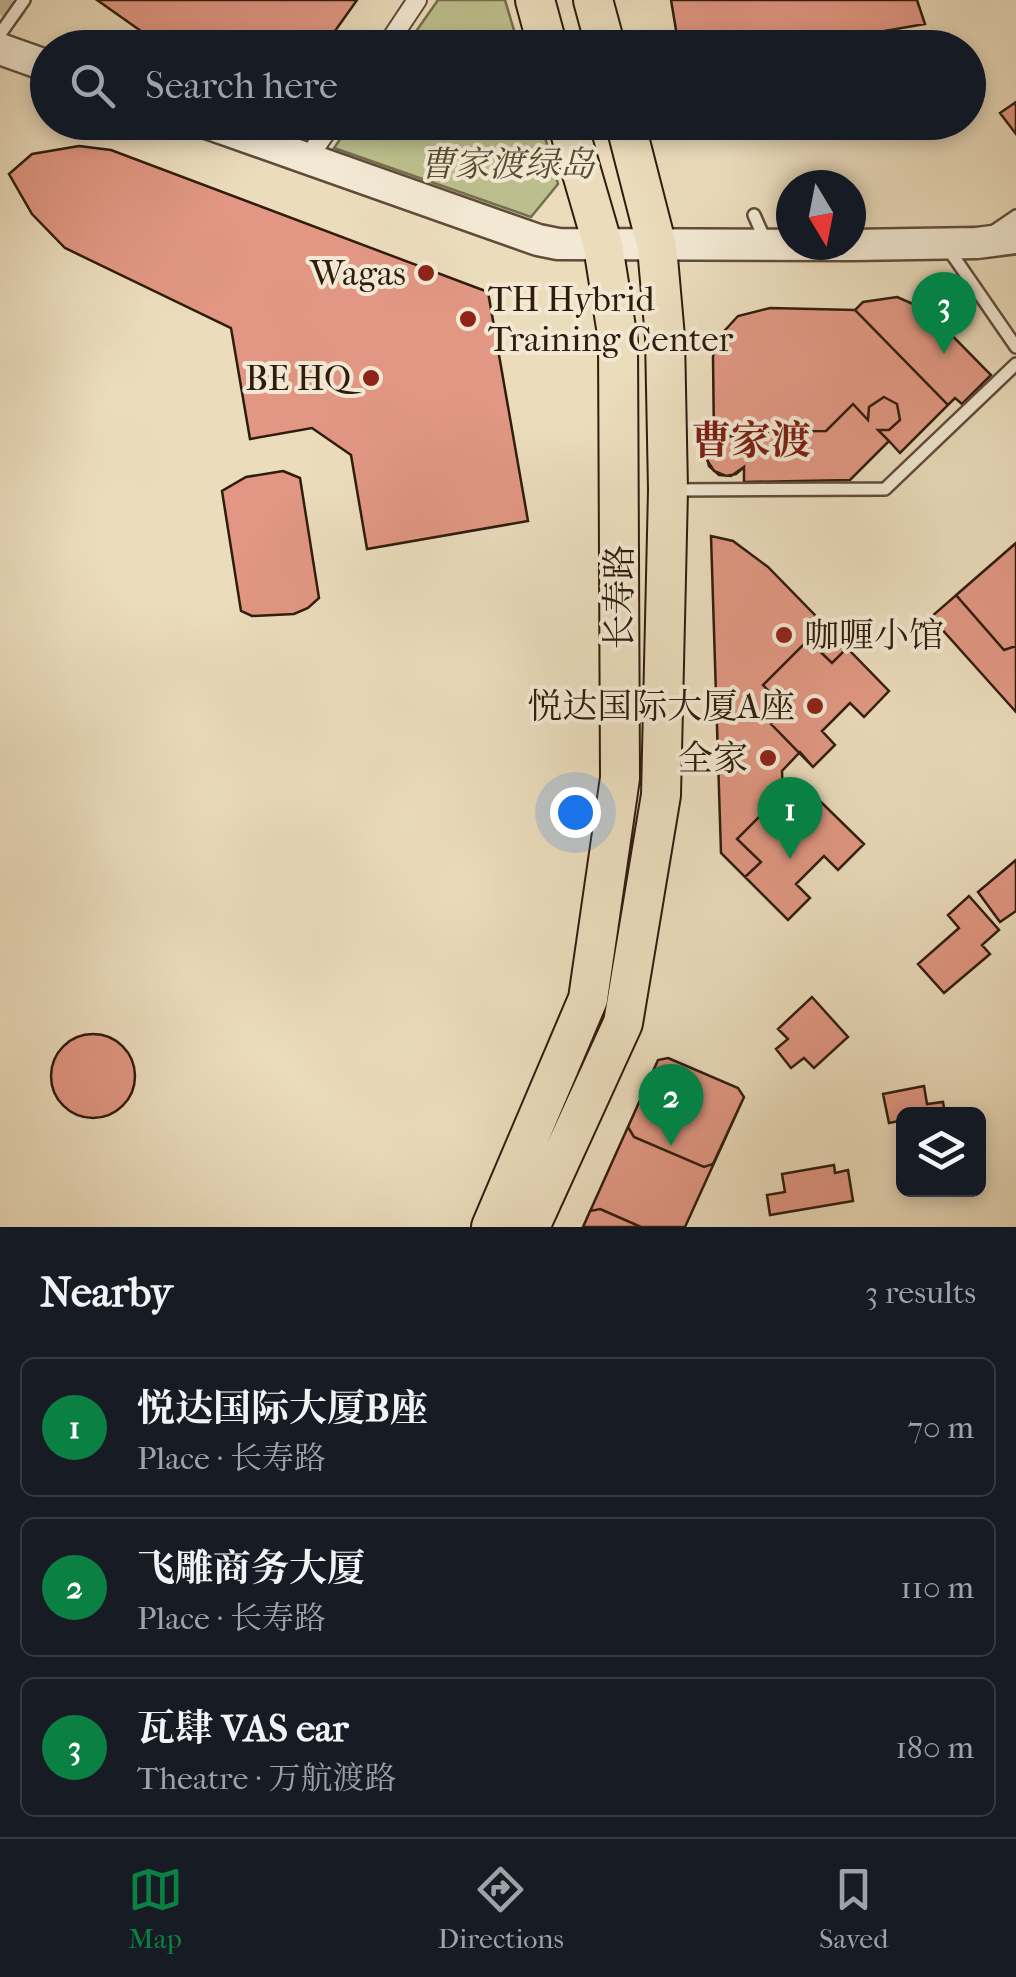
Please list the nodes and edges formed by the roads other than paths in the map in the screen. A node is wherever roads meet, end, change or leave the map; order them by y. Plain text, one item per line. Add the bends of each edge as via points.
1 (24, 0) edge
2 (417, 0) edge
3 (536, 0) edge
4 (594, 0) edge
5 (396, 30) edge
6 (544, 30) edge
7 (602, 30) edge
8 (0, 34) edge
9 (0, 48) edge
10 (30, 59) edge
11 (255, 140) edge
12 (321, 140) edge
13 (572, 140) edge
14 (630, 140) edge
15 (308, 159) junction
16 (754, 215) dead end
17 (1016, 216) edge
18 (1016, 238) edge
19 (977, 242) junction
20 (944, 244) junction
21 (866, 245) edge
22 (603, 246) junction
23 (656, 246) junction
24 (768, 246) junction
25 (776, 246) edge
26 (1016, 347) edge
27 (1016, 364) edge
28 (668, 490) junction
29 (491, 1227) edge
30 (530, 1227) edge

1 - 8 lane
2 - 5 street
3 - 6 main road
4 - 7 main road
9 - 10 street
11 - 15 street
12 - 15 street
13 - 22 main road, 长寿路
14 - 23 main road, 长寿路
15 - 22 street via 538,240
16 - 24 lane
17 - 19 lane
18 - 19 street
19 - 20 street
20 - 21 street
20 - 26 lane
22 - 23 street
22 - 29 main road, 长寿路 via 618,340 620,778 588,998
23 - 24 street
23 - 28 main road, 长寿路
24 - 25 street
27 - 28 lane via 884,489
28 - 30 main road, 长寿路 via 662,795 623,1023

